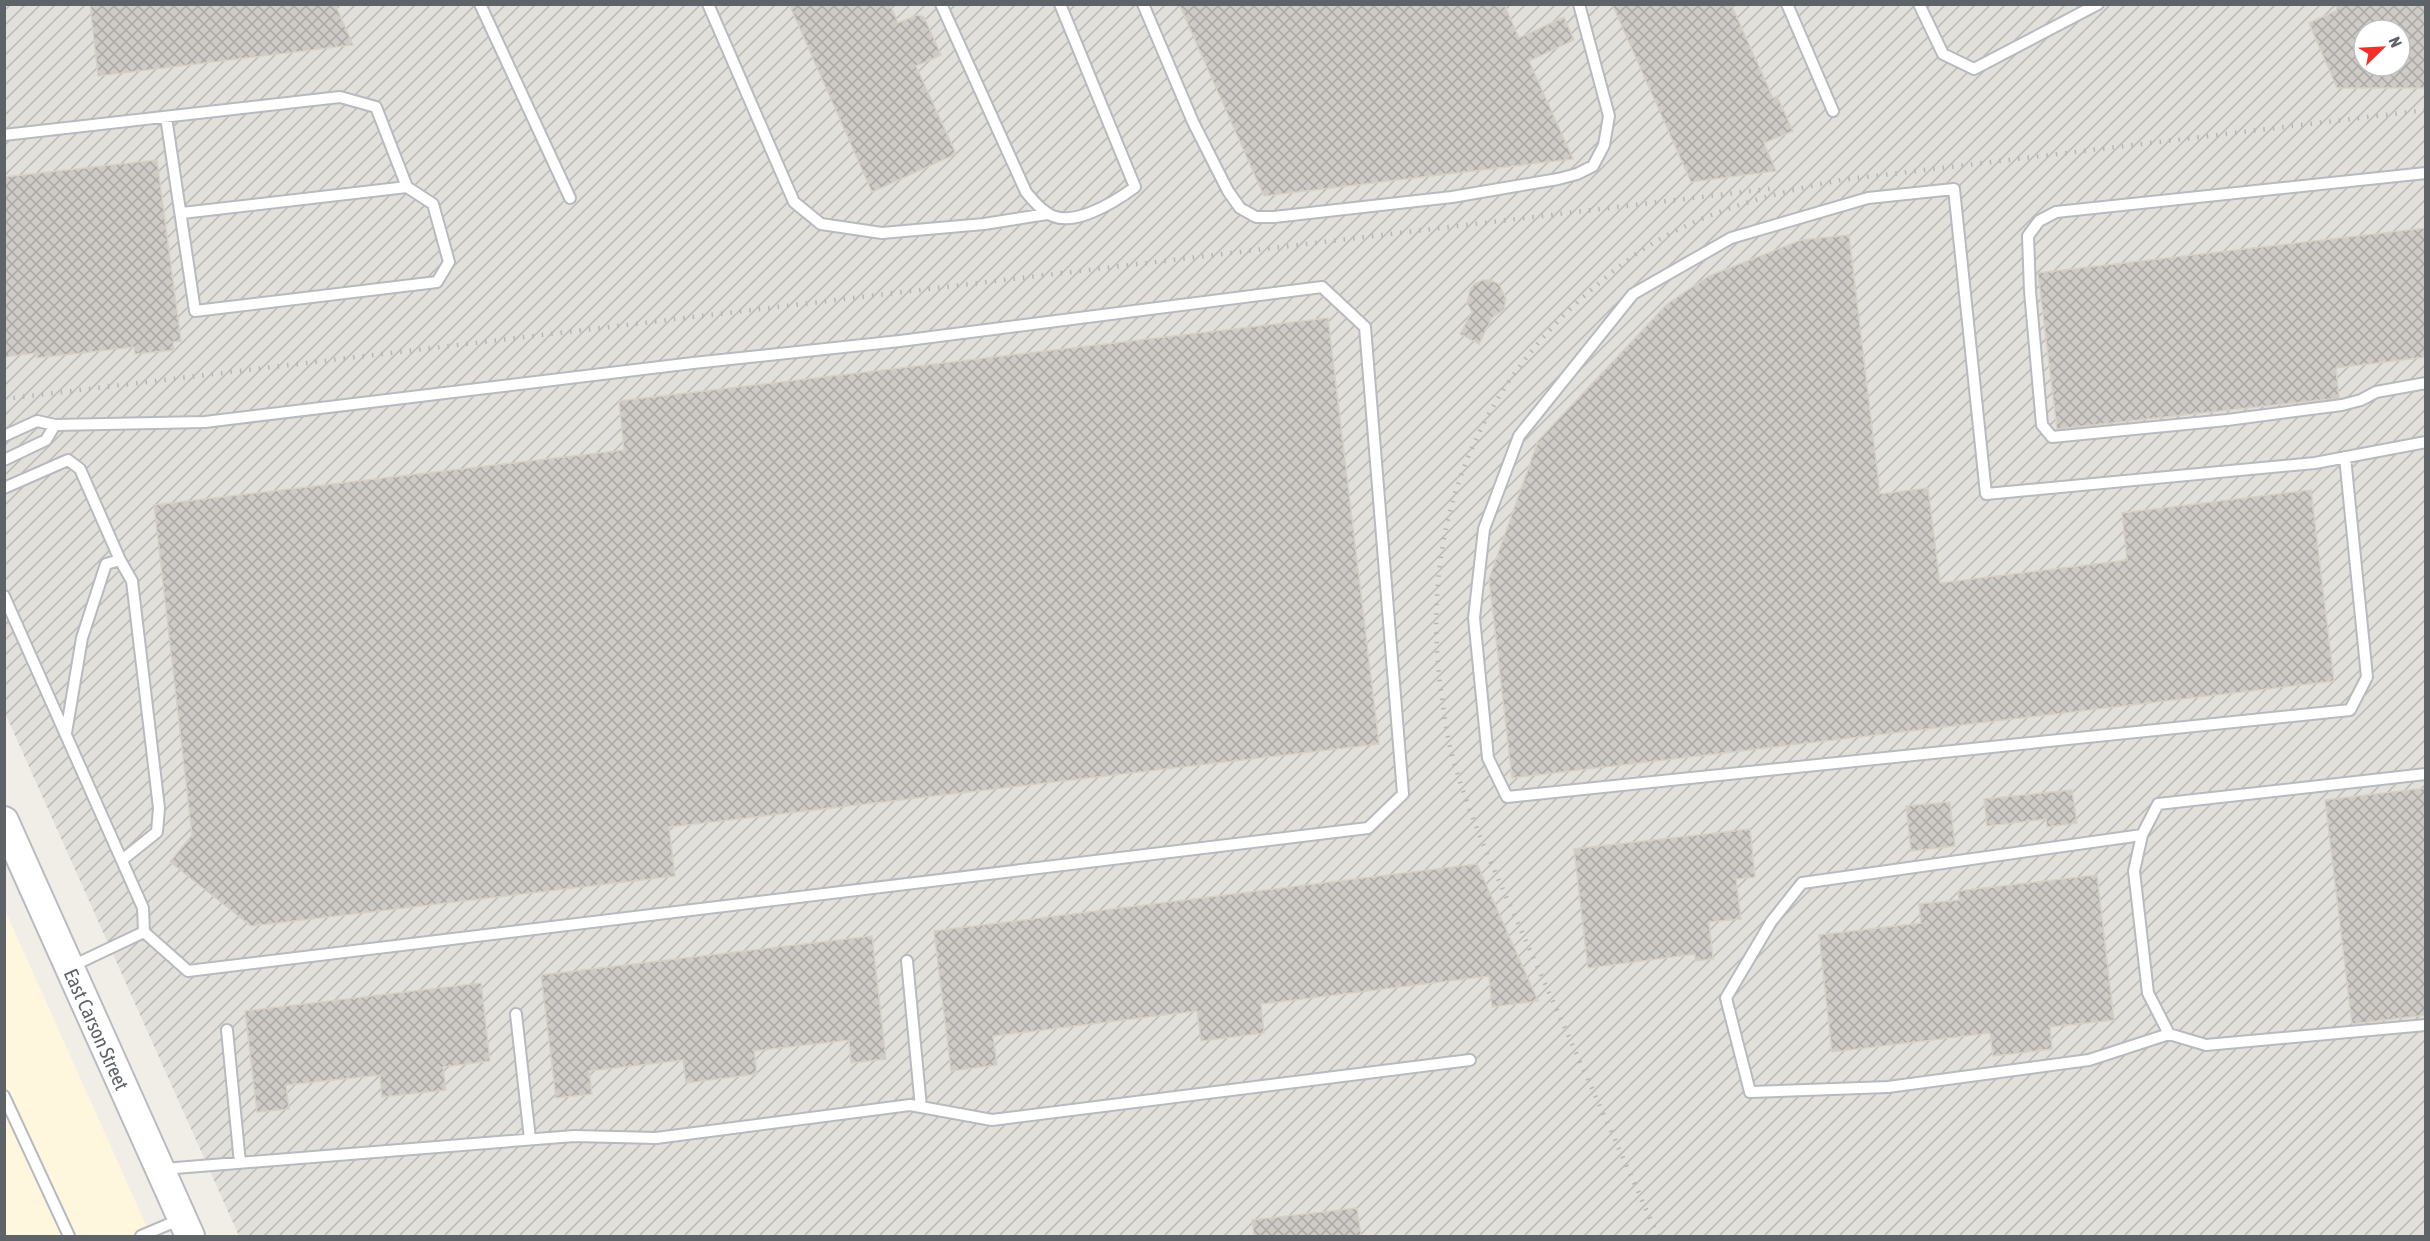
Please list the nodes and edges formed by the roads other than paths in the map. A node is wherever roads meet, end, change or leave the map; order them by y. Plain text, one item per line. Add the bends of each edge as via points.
1 (480, 4) edge
2 (708, 4) edge
3 (941, 4) edge
4 (1060, 4) edge
5 (1143, 4) edge
6 (1579, 4) edge
7 (1787, 4) edge
8 (1919, 4) edge
9 (2098, 4) edge
10 (1833, 111) dead end
11 (166, 117) junction
12 (4, 135) edge
13 (2426, 173) edge
14 (407, 187) junction
15 (570, 198) dead end
16 (182, 213) junction
17 (1047, 214) junction
18 (2426, 383) edge
19 (55, 425) junction
20 (4, 436) edge
21 (2426, 442) edge
22 (2345, 457) junction
23 (4, 460) edge
24 (4, 488) edge
25 (120, 560) junction
26 (4, 596) edge
27 (66, 733) junction
28 (2426, 774) edge
29 (4, 821) edge
30 (2142, 835) junction
31 (122, 860) junction
32 (144, 932) junction
33 (907, 961) dead end
34 (70, 967) junction
35 (516, 1014) dead end
36 (2426, 1025) edge
37 (228, 1030) dead end
38 (2169, 1034) junction
39 (1470, 1060) dead end
40 (4, 1096) edge
41 (921, 1107) junction
42 (530, 1140) junction
43 (240, 1163) junction
44 (160, 1169) junction
45 (186, 1228) edge
46 (69, 1236) edge
47 (141, 1236) edge

1 - 15 lane
2 - 17 lane via 794,202 821,224 882,233
3 - 17 lane via 1026,192
4 - 17 lane via 1134,187 1117,201 1073,220
5 - 6 lane via 1193,122 1228,191 1240,208 1256,217 1274,217 1452,197 1557,179 1593,166 1604,145 1609,116
7 - 10 lane
8 - 9 lane via 1943,54 1974,69
11 - 12 lane
11 - 14 lane via 349,99 376,107
11 - 16 lane
13 - 18 lane via 2056,212 2039,221 2028,236 2043,425 2052,437 2342,405 2376,392
14 - 16 lane
14 - 16 lane via 433,204 449,262 437,282 195,311
19 - 20 lane via 37,421
19 - 23 lane via 46,440
19 - 32 lane via 205,422 1322,287 1365,327 1403,794 1368,828 188,971
21 - 22 lane
22 - 22 lane via 1986,494 1954,189 1868,198 1731,238 1633,294 1519,436 1484,529 1474,618 1488,758 1507,796 2350,710 2367,677
24 - 25 lane via 68,460 80,469
25 - 27 lane via 105,564 82,638
25 - 31 lane via 132,581 159,808 157,832
26 - 27 lane
27 - 31 lane
28 - 30 lane via 2158,804
29 - 34 main road, East Carson Street
30 - 38 lane via 2134,871 2148,993
30 - 38 lane via 1802,883 1771,922 1726,998 1750,1092 1888,1088 2089,1060
31 - 32 lane via 143,908
32 - 34 lane
33 - 41 lane
34 - 44 main road, East Carson Street
35 - 42 lane
36 - 38 lane via 2206,1045
37 - 43 lane
39 - 41 lane via 992,1120
40 - 46 lane
41 - 42 lane via 910,1105 656,1138 574,1136
42 - 43 lane
43 - 44 lane
44 - 45 main road, East Carson Street
45 - 47 lane

